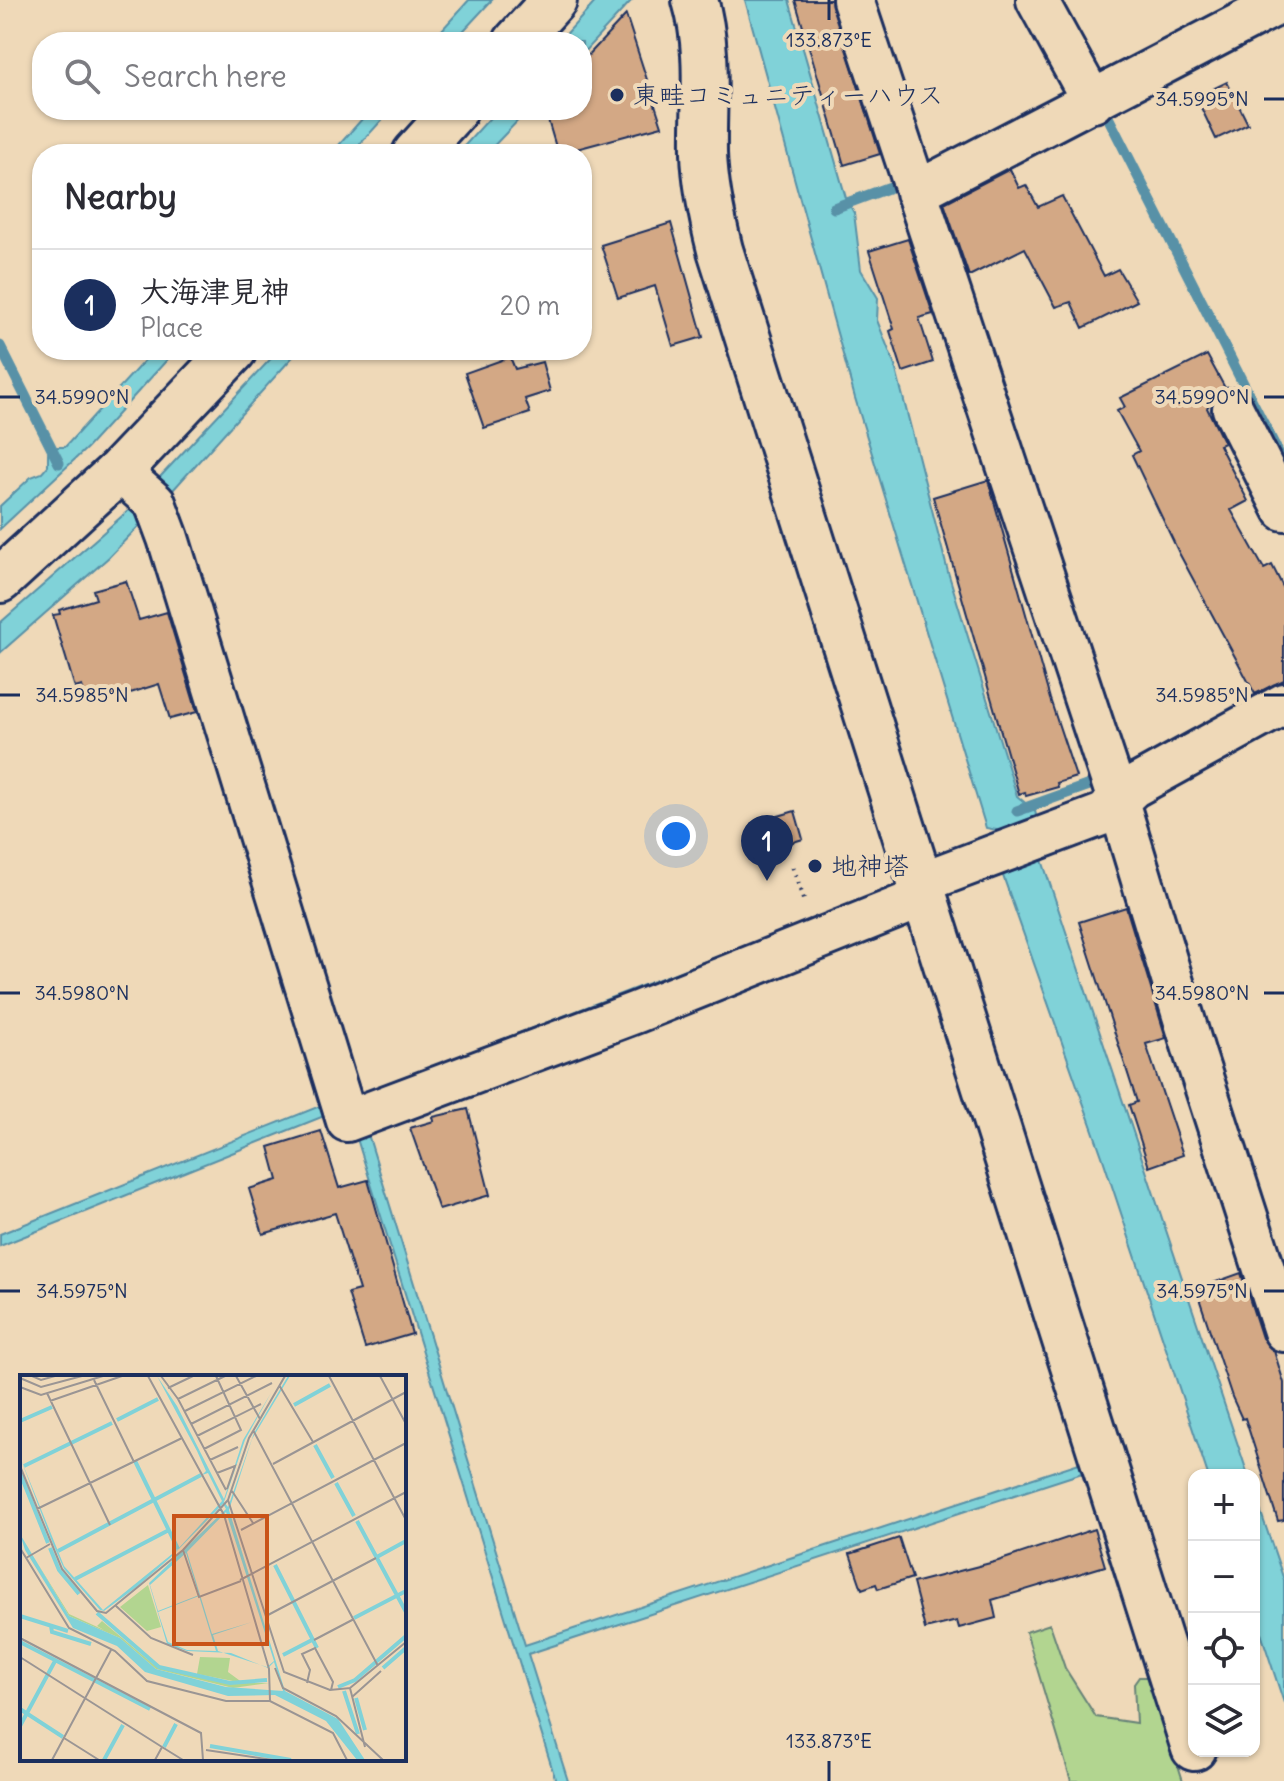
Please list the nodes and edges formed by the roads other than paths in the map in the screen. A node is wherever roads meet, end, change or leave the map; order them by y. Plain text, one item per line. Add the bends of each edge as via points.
1 (554, 0) edge
2 (695, 0) edge
3 (853, 0) edge
4 (1037, 0) edge
5 (1284, 1) edge
6 (525, 32) edge
7 (1088, 94) junction
8 (446, 120) edge
9 (424, 144) edge
10 (913, 181) junction
11 (227, 360) edge
12 (1233, 409) dead end
13 (139, 489) junction
14 (1284, 510) edge
15 (0, 580) edge
16 (1284, 704) edge
17 (1113, 785) junction
18 (922, 890) junction
19 (1284, 1331) edge
20 (1188, 1731) edge
21 (1196, 1757) edge
22 (1204, 1781) edge

1 - 6 street
2 - 18 street via 706,74 708,201 720,250
3 - 10 street
4 - 7 street
5 - 7 street
7 - 10 street
8 - 9 street
10 - 17 street
11 - 13 street
12 - 14 street
13 - 15 street
13 - 18 street via 168,538 350,1111 637,1012
16 - 17 street via 1133,787
17 - 18 street via 1104,814 1015,846
17 - 19 street
18 - 20 street
21 - 22 street

